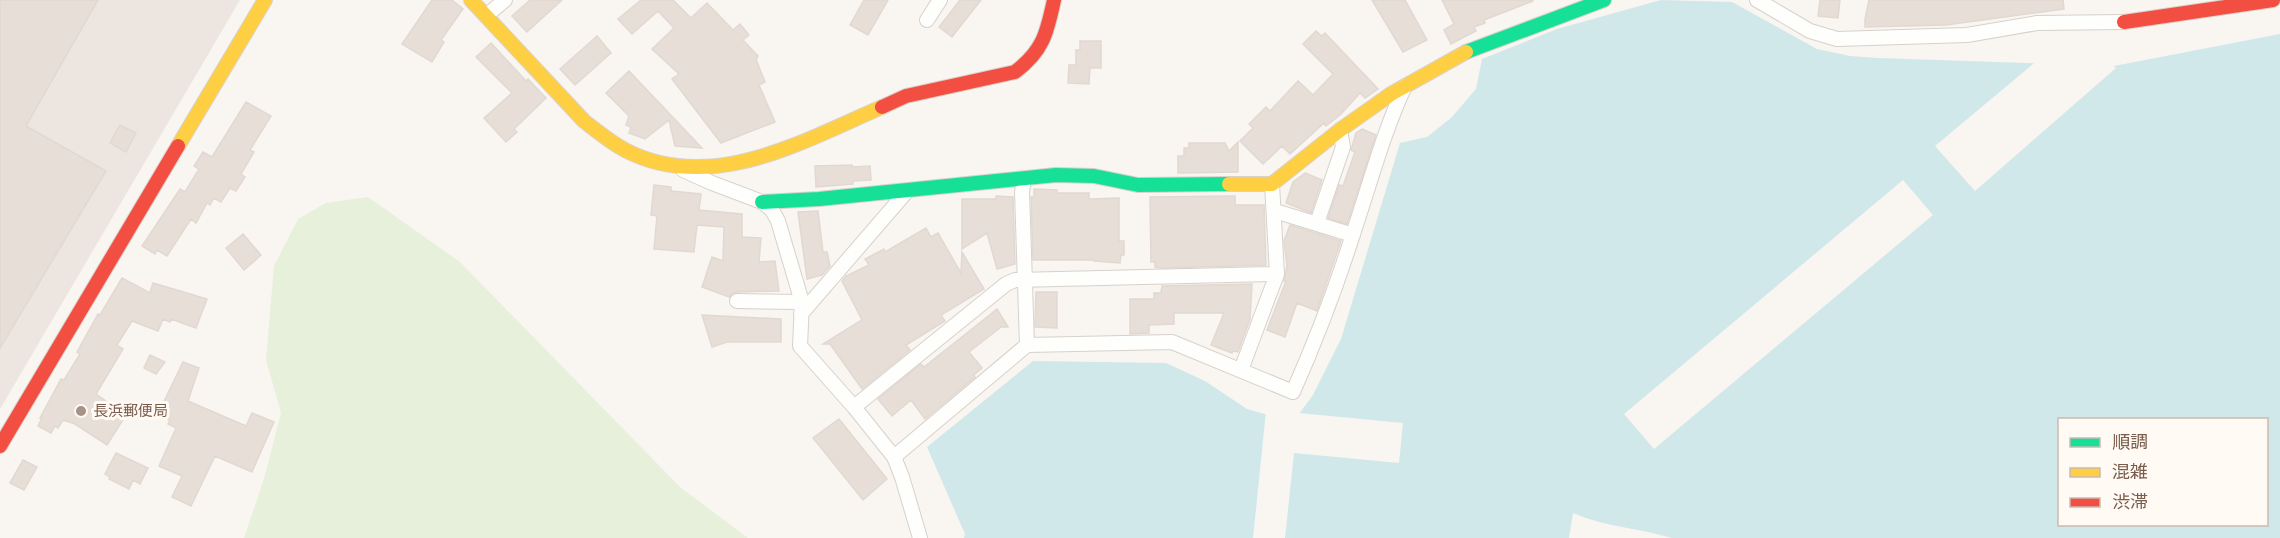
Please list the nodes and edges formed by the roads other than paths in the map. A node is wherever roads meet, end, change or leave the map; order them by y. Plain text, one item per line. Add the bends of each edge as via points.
1 (265, 0) edge
2 (471, 0) edge
3 (505, 0) edge
4 (940, 0) edge
5 (1054, 0) edge
6 (1757, 0) edge
7 (2273, 0) edge
8 (1598, 1) edge
9 (486, 16) junction
10 (927, 20) dead end
11 (1405, 86) junction
12 (1340, 130) junction
13 (678, 167) junction
14 (1023, 179) junction
15 (1272, 184) junction
16 (908, 190) junction
17 (762, 202) junction
18 (1275, 211) junction
19 (1317, 223) junction
20 (1353, 235) junction
21 (1277, 274) junction
22 (1025, 279) junction
23 (737, 301) dead end
24 (801, 308) junction
25 (1027, 345) junction
26 (1241, 370) junction
27 (854, 407) junction
28 (0, 446) edge
29 (894, 457) junction
30 (920, 538) edge

1 - 28 street
2 - 9 street
3 - 9 street
4 - 10 street
5 - 13 street via 1046,38 1027,64 1015,72 906,96 765,157 721,167
6 - 7 street via 1810,31 1837,39 1967,35 2037,23 2124,22
8 - 11 street via 1480,45
9 - 13 street via 591,128 643,158
11 - 12 street
11 - 20 street
12 - 15 street
12 - 19 street via 1342,147
13 - 17 street
14 - 15 street via 1056,175 1094,176 1138,185
14 - 16 street
14 - 22 street
15 - 18 street
16 - 17 street
16 - 24 street
17 - 24 street via 778,220
18 - 19 street
18 - 21 street
19 - 20 street
20 - 26 street via 1321,328 1293,392
21 - 22 street
21 - 26 street
22 - 25 street
22 - 27 street via 1006,284
23 - 24 street
24 - 27 street via 800,346
25 - 26 street via 1172,342
25 - 29 street
27 - 29 street
29 - 30 street

